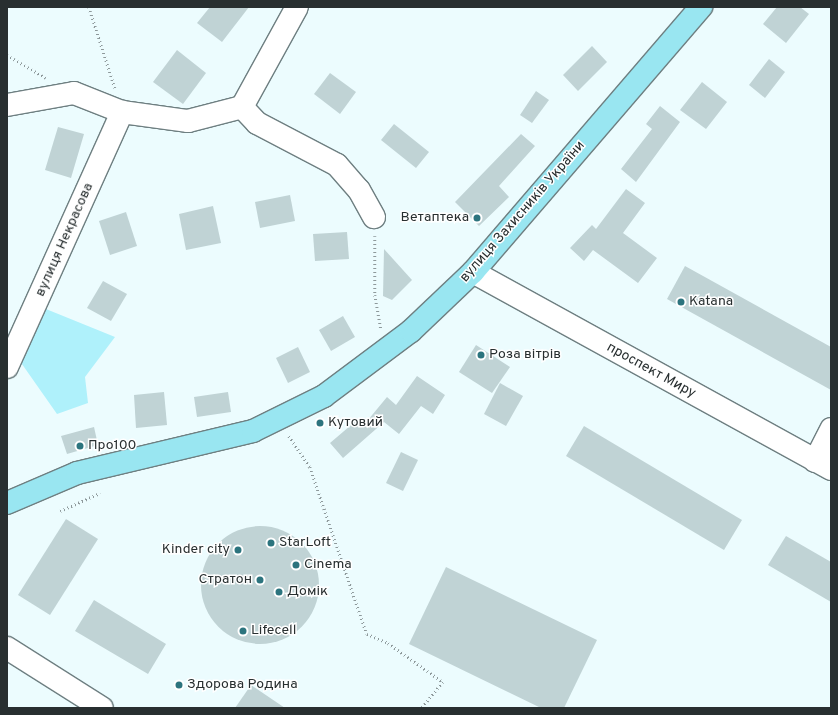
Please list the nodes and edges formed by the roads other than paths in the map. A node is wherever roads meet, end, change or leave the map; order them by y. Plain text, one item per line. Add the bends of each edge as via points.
1 (297, 7) edge
2 (701, 7) edge
3 (7, 105) edge
4 (242, 107) junction
5 (122, 112) junction
6 (374, 217) dead end
7 (473, 272) junction
8 (7, 368) edge
9 (831, 429) edge
10 (823, 465) edge
11 (7, 503) edge
12 (7, 648) edge
13 (102, 708) edge

1 - 4 street
2 - 7 main road, вулиця Захисників України
3 - 5 street via 74,93
4 - 5 street via 188,121
4 - 6 street via 257,122 337,165 359,190
5 - 8 street, вулиця Некрасова
7 - 10 street, проспект Миру
7 - 11 main road, вулиця Захисників України via 411,331 310,403 253,431 77,473
9 - 10 street
12 - 13 street

